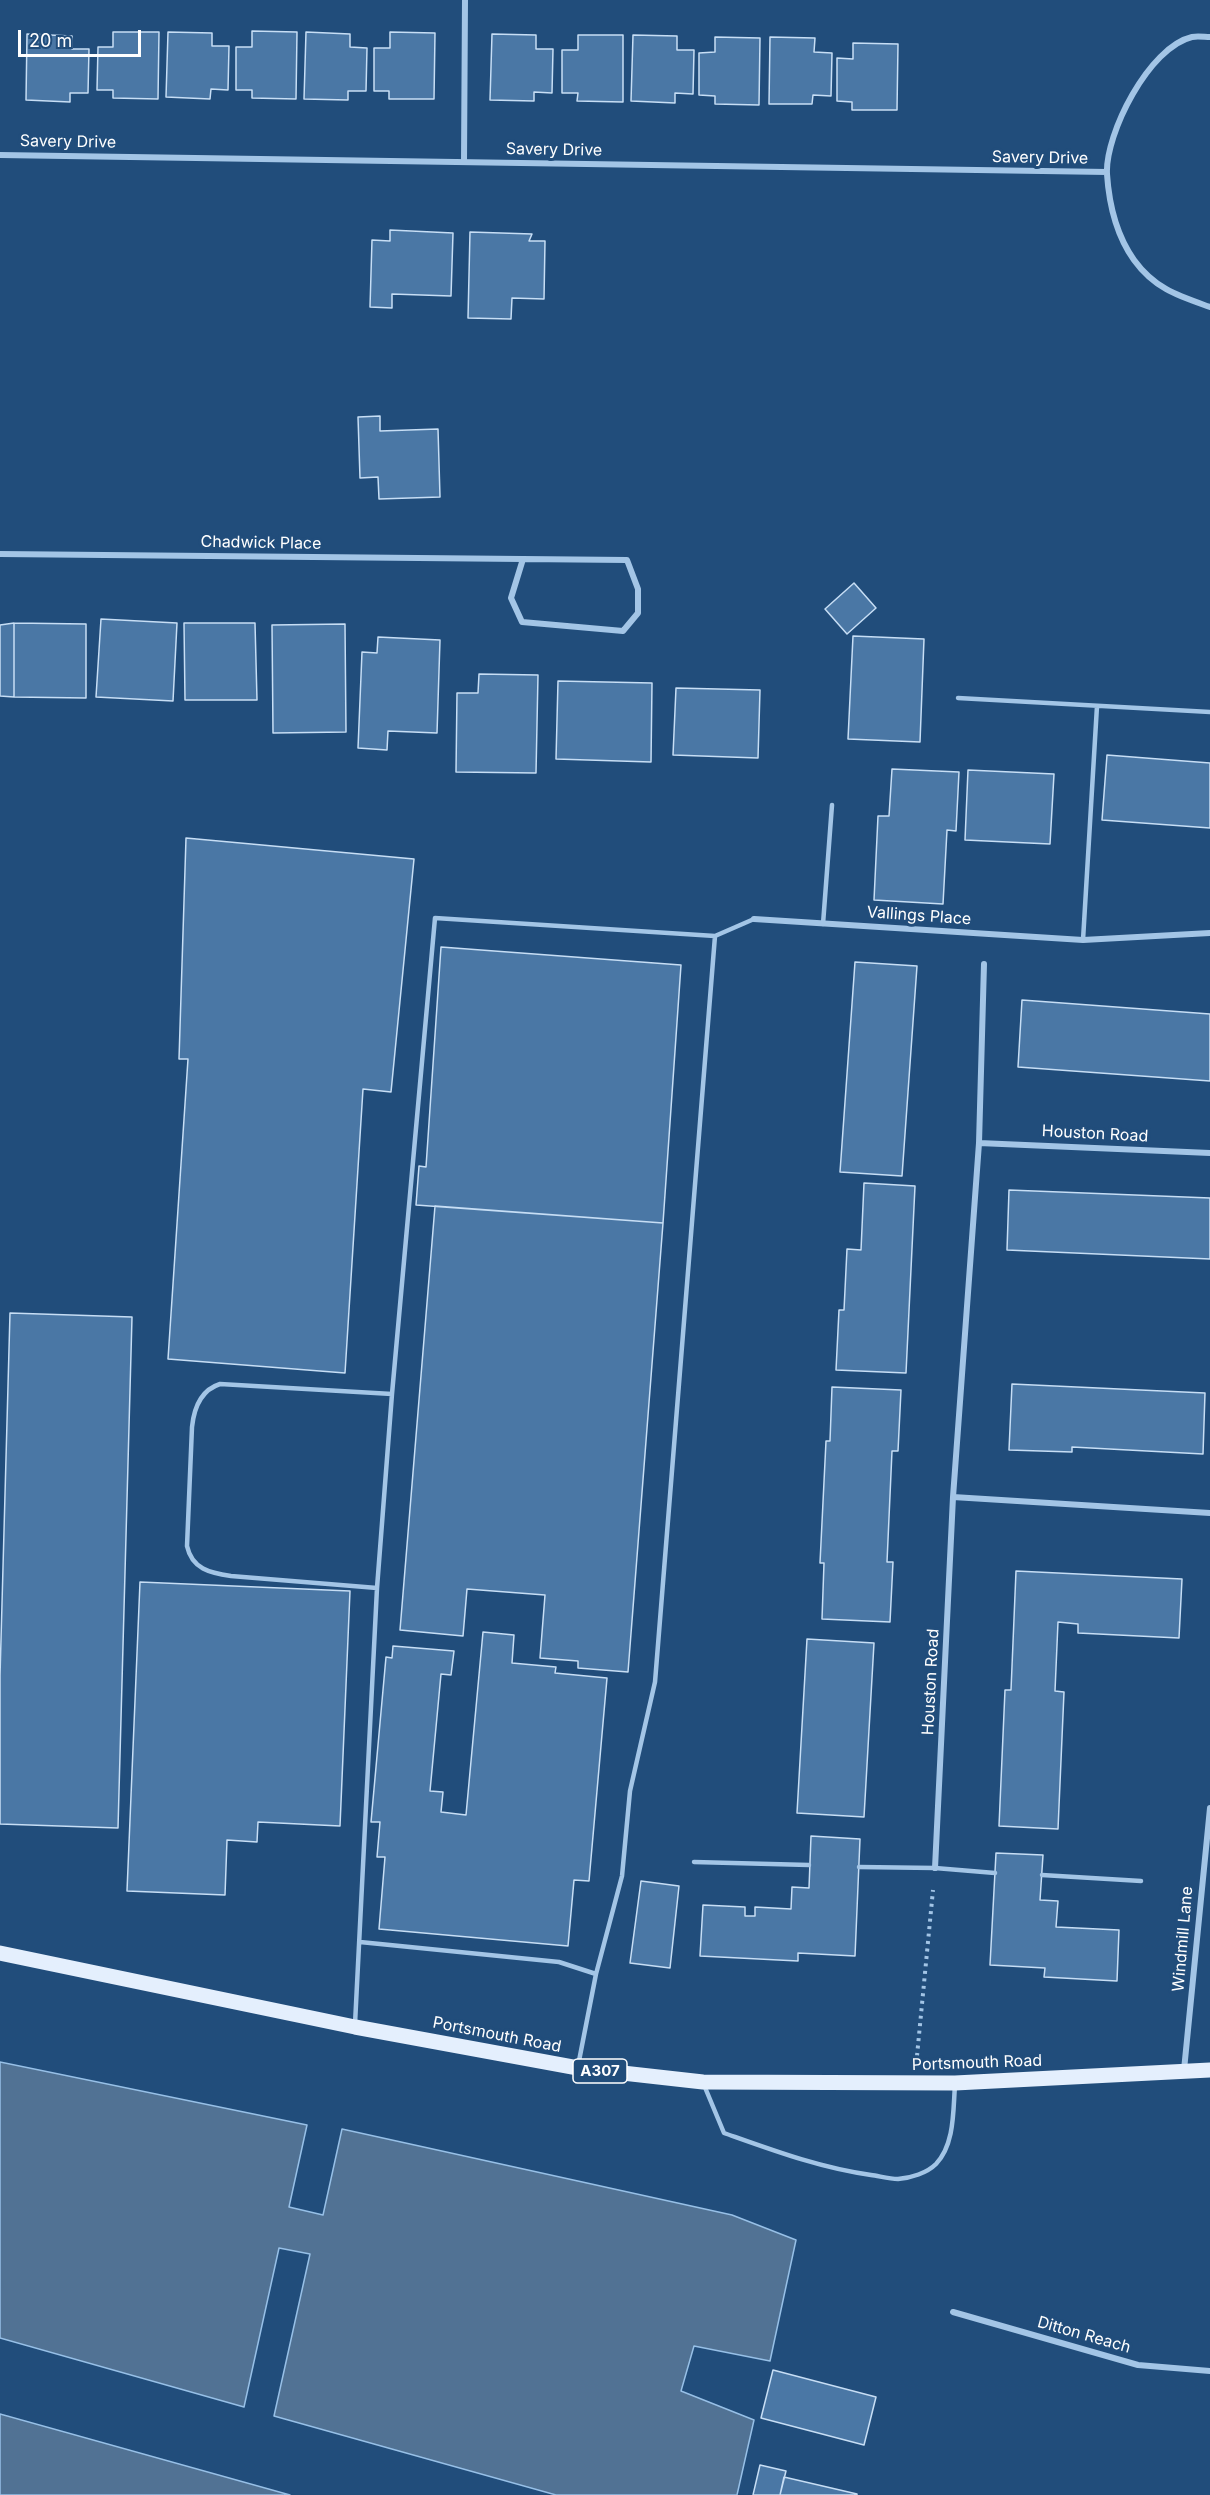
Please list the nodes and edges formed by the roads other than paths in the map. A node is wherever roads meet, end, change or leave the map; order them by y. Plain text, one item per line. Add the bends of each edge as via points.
1 (465, 0) edge
2 (1210, 37) edge
3 (0, 155) edge
4 (464, 162) junction
5 (1107, 172) junction
6 (1210, 308) edge
7 (0, 554) edge
8 (523, 559) junction
9 (958, 698) dead end
10 (1097, 706) junction
11 (1210, 712) edge
12 (832, 806) dead end
13 (754, 919) joint
14 (823, 924) junction
15 (1210, 933) edge
16 (715, 936) junction
17 (1083, 940) junction
18 (984, 964) dead end
19 (979, 1143) junction
20 (1210, 1153) edge
21 (392, 1394) junction
22 (953, 1497) junction
23 (1210, 1513) edge
24 (377, 1588) junction
25 (1210, 1808) edge
26 (694, 1862) dead end
27 (810, 1865) dead end
28 (859, 1867) dead end
29 (1207, 1867) edge
30 (935, 1869) junction
31 (995, 1874) dead end
32 (1042, 1875) dead end
33 (1142, 1881) dead end
34 (360, 1942) junction
35 (0, 1953) edge
36 (596, 1974) junction
37 (355, 2027) junction
38 (578, 2068) junction
39 (1210, 2070) edge
40 (1184, 2072) junction
41 (703, 2082) junction
42 (955, 2083) junction
43 (953, 2312) dead end
44 (1210, 2371) edge

1 - 4 street
2 - 5 street, Savery Drive via 1191,37 1169,50 1143,77 1116,126
3 - 4 street, Savery Drive
4 - 5 street, Savery Drive
5 - 6 street, Savery Drive via 1114,220 1135,261 1166,291
7 - 8 street, Chadwick Place
8 - 8 street, Chadwick Place via 510,598 522,622 623,631 638,613 638,589 627,560
9 - 10 lane
10 - 11 lane
10 - 17 lane
12 - 14 lane
13 - 14 street, Vallings Place
13 - 16 lane
14 - 17 street, Vallings Place
15 - 17 street, Vallings Place
16 - 21 lane via 435,918
16 - 36 lane via 655,1682 630,1791 622,1876
18 - 19 street, Houston Road
19 - 20 street, Houston Road
19 - 22 street, Houston Road
21 - 24 lane
21 - 24 lane via 220,1384 200,1399 192,1427 188,1546 198,1567 231,1576
22 - 23 street
22 - 30 street, Houston Road
24 - 34 lane
25 - 29 street, Windmill Lane
26 - 27 lane
28 - 30 lane
29 - 40 street, Windmill Lane
30 - 31 lane
32 - 33 lane
34 - 36 lane via 559,1962
34 - 37 lane
35 - 37 main road, Portsmouth Road / A307
36 - 38 lane
37 - 38 main road, Portsmouth Road / A307
38 - 41 main road, Portsmouth Road / A307
39 - 40 main road, Portsmouth Road / A307
40 - 42 main road, Portsmouth Road / A307
41 - 42 main road, Portsmouth Road / A307
41 - 42 lane via 724,2133 831,2167 898,2179 926,2172 937,2163 951,2132
43 - 44 street, Ditton Reach via 1138,2365

